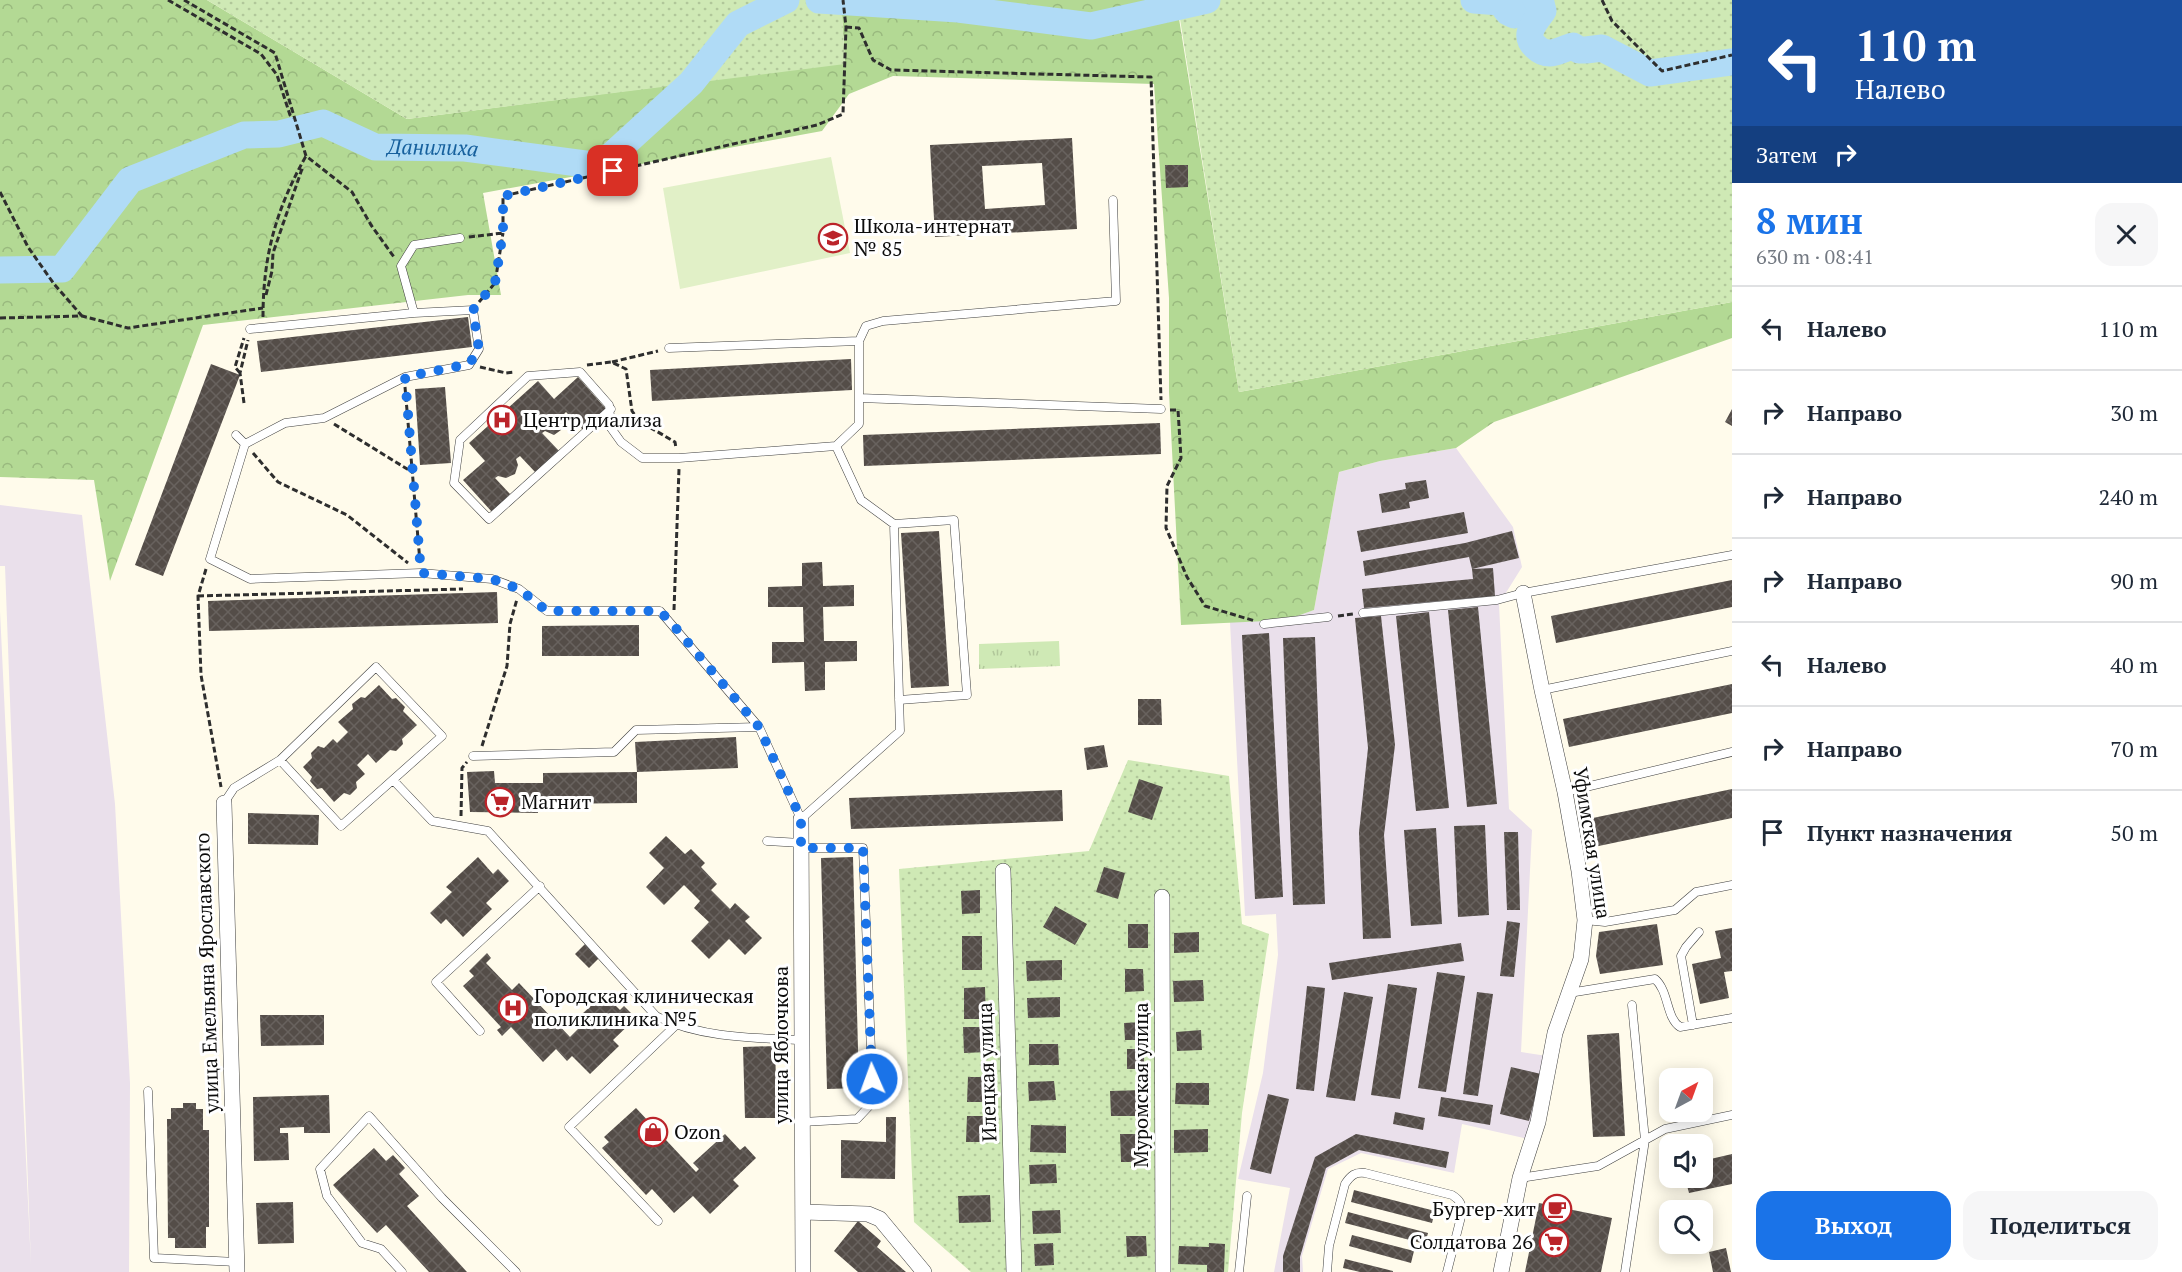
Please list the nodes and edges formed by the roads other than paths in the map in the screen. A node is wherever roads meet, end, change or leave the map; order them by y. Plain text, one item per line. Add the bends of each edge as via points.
1 (1113, 200) dead end
2 (460, 238) road end
3 (414, 313) junction
4 (250, 329) road end
5 (859, 342) junction
6 (669, 348) road end
7 (859, 398) junction
8 (610, 409) junction
9 (1161, 410) road end
10 (236, 435) dead end
11 (245, 444) junction
12 (836, 446) junction
13 (894, 524) junction
14 (1732, 555) edge
15 (1523, 593) junction
16 (1363, 613) road end
17 (1328, 617) road end
18 (1264, 624) road end
19 (1732, 651) edge
20 (1542, 690) junction
21 (899, 700) junction
22 (759, 727) junction
23 (1732, 752) edge
24 (473, 756) road end
25 (280, 760) junction
26 (393, 780) junction
27 (1565, 792) junction
28 (224, 803) joint
29 (801, 819) junction
30 (767, 841) dead end
31 (801, 845) junction
32 (1003, 871) dead end
33 (1732, 885) edge
34 (540, 886) junction
35 (1162, 897) dead end
36 (1585, 920) junction
37 (1699, 932) dead end
38 (1568, 994) junction
39 (1632, 1005) dead end
40 (1732, 1018) edge
41 (1693, 1025) junction
42 (675, 1026) junction
43 (480, 1031) dead end
44 (802, 1040) junction
45 (148, 1091) dead end
46 (1732, 1115) edge
47 (802, 1122) junction
48 (1645, 1140) junction
49 (1520, 1178) junction
50 (1247, 1196) dead end
51 (802, 1212) junction
52 (658, 1221) dead end
53 (1454, 1242) junction
54 (1506, 1246) junction
55 (237, 1267) edge
56 (402, 1272) edge
57 (516, 1272) edge
58 (803, 1272) edge
59 (924, 1272) edge
60 (1014, 1272) edge
61 (1163, 1272) edge
62 (1239, 1272) edge
63 (1326, 1272) edge
64 (1446, 1272) edge
65 (1501, 1272) edge
66 (1625, 1272) edge

1 - 5 lane via 1116,301 883,321 866,326
2 - 3 lane via 414,245 401,266
3 - 4 lane
3 - 11 lane via 473,310 479,350 469,364 405,377 324,418 285,423
5 - 6 lane
5 - 7 lane
7 - 9 lane
7 - 12 lane via 859,424
8 - 8 lane via 489,519 454,483 460,440 528,376 580,372
8 - 12 lane via 611,428 621,442 642,458
10 - 11 lane
11 - 22 lane via 210,559 250,579 421,573 492,579 519,589 547,611 660,611
12 - 13 lane via 861,500
13 - 21 lane
13 - 21 lane via 954,520 967,695
14 - 15 lane
15 - 16 lane via 1497,600
15 - 20 street, Уфимская улица
17 - 18 lane
19 - 20 lane
20 - 27 street, Уфимская улица
21 - 29 lane via 900,731
22 - 24 lane via 636,730 614,752
22 - 29 lane
23 - 27 lane
25 - 26 lane via 341,826
25 - 26 lane via 376,667 442,736
25 - 28 lane via 234,788
26 - 34 lane via 432,821 488,831
27 - 36 street, Уфимская улица
28 - 55 street, улица Емельяна Ярославского
29 - 31 street, улица Яблочкова
30 - 31 lane
31 - 44 street, улица Яблочкова
31 - 47 lane via 863,848 873,1102 857,1119
32 - 60 street, Илецкая улица
33 - 36 lane via 1696,892 1675,910 1605,922
34 - 42 lane via 656,1016
34 - 43 lane via 436,982
35 - 61 street, Муромская улица
36 - 38 street, Уфимская улица via 1581,959
37 - 41 lane via 1681,956
38 - 41 lane via 1655,979 1676,1024
38 - 49 street, Уфимская улица via 1555,1033 1538,1122
39 - 48 lane
40 - 41 lane
42 - 44 lane via 741,1038
42 - 52 lane via 569,1127
44 - 47 street, улица Яблочкова
45 - 55 lane via 154,1258
46 - 48 lane via 1665,1129
47 - 51 street, улица Яблочкова
48 - 49 lane via 1598,1166
48 - 66 lane
49 - 54 street, Уфимская улица
50 - 62 lane
51 - 58 street, улица Яблочкова
51 - 59 street via 868,1214 880,1219
53 - 54 lane
53 - 63 lane via 1462,1205 1452,1195 1356,1172 1345,1184
53 - 64 lane
54 - 65 street, Уфимская улица
56 - 57 lane via 381,1250 362,1243 327,1196 320,1169 369,1116 442,1198

